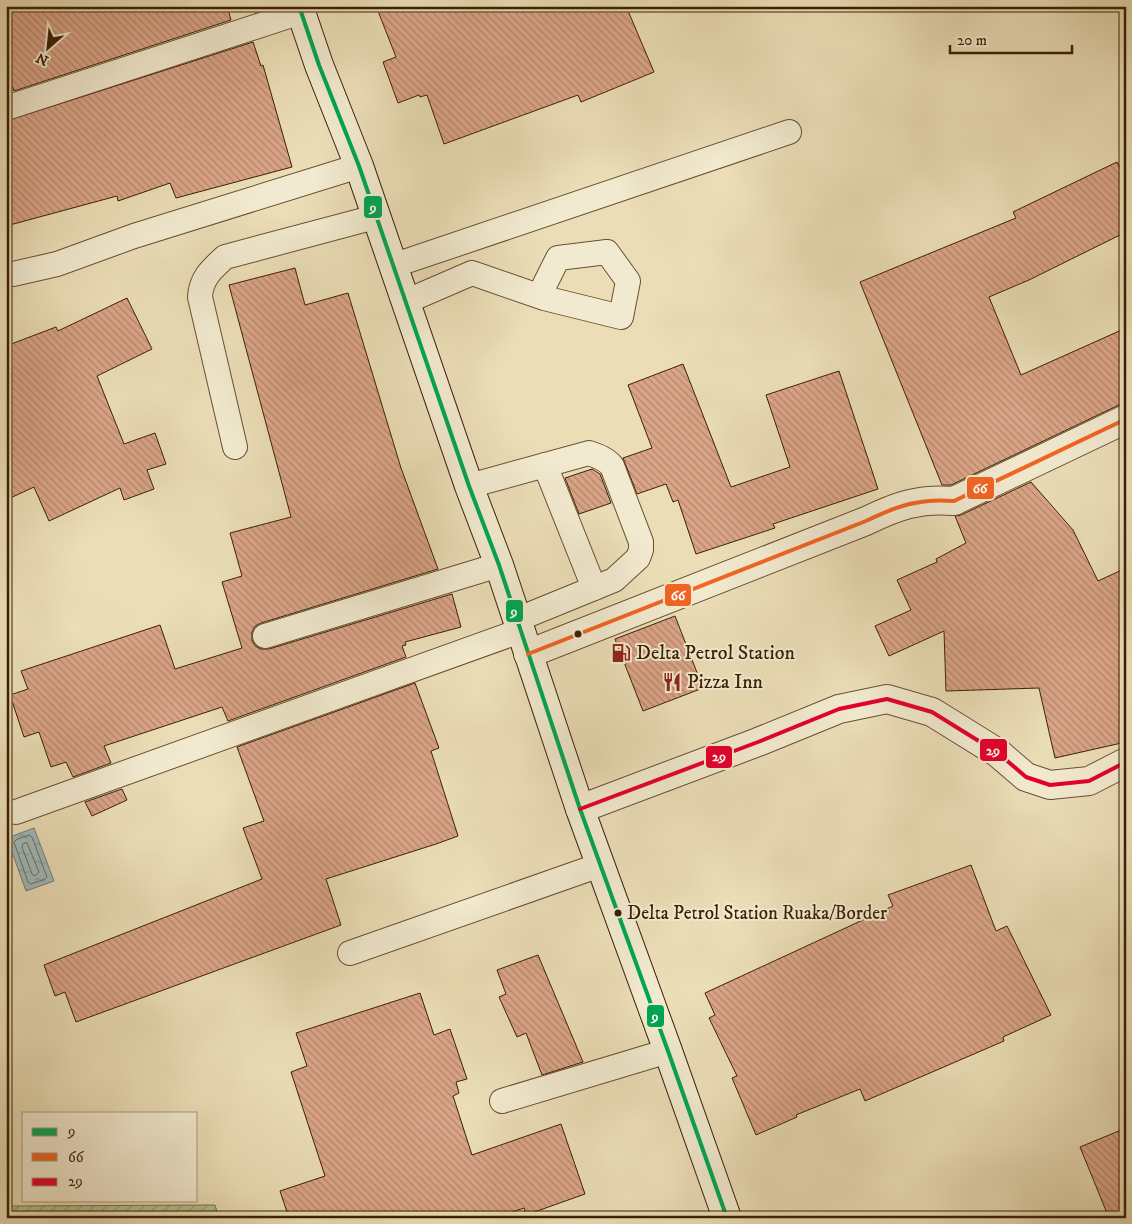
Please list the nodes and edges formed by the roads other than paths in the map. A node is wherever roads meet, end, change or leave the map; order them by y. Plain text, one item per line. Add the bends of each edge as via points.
1 (300, 9) edge
2 (6, 108) edge
3 (789, 132) dead end
4 (359, 166) junction
5 (375, 218) junction
6 (392, 266) junction
7 (6, 273) edge
8 (539, 296) dead end
9 (405, 302) junction
10 (1126, 419) edge
11 (236, 447) dead end
12 (545, 465) junction
13 (469, 486) junction
14 (499, 565) junction
15 (594, 588) junction
16 (521, 635) junction
17 (265, 636) dead end
18 (1126, 762) edge
19 (580, 809) junction
20 (16, 812) dead end
21 (600, 865) junction
22 (350, 953) dead end
23 (668, 1051) junction
24 (502, 1100) dead end
25 (727, 1218) edge

1 - 2 lane
1 - 4 main road
3 - 6 lane
4 - 5 main road
4 - 7 lane via 134,236 57,264
5 - 6 main road
5 - 11 lane via 225,257 208,272 200,297
6 - 9 main road
8 - 9 lane via 472,273
9 - 13 main road
10 - 16 main road via 954,501 928,500 893,508 866,522
12 - 13 lane
12 - 15 lane
12 - 15 lane via 589,453 612,466 641,542 641,550 631,566 614,580
13 - 14 main road
14 - 16 main road
14 - 17 lane
15 - 16 lane
16 - 19 main road
16 - 20 lane
18 - 19 main road via 1089,781 1050,785 1026,778 998,753 932,712 888,699 839,709
19 - 21 main road
21 - 22 lane
21 - 23 main road
23 - 24 lane
23 - 25 main road

